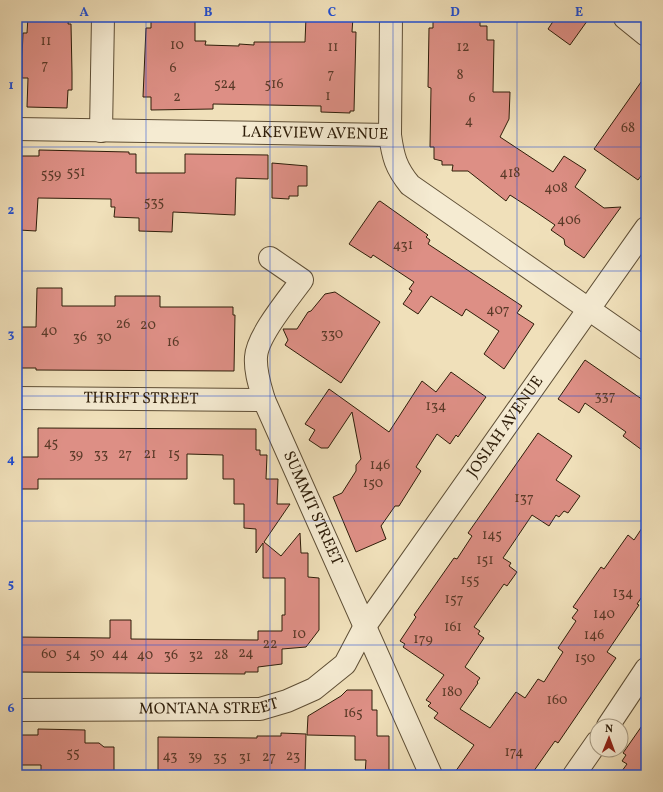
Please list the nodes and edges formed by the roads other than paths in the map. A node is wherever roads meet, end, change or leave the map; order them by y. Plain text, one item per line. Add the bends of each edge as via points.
1 (103, 17) edge
2 (391, 17) edge
3 (625, 18) dead end
4 (646, 35) edge
5 (17, 130) edge
6 (101, 131) junction
7 (390, 135) junction
8 (646, 228) edge
9 (270, 258) dead end
10 (588, 309) junction
11 (646, 349) edge
12 (17, 398) edge
13 (264, 400) junction
14 (365, 626) junction
15 (646, 669) edge
16 (17, 710) edge
17 (613, 718) edge
18 (589, 753) edge
19 (431, 775) edge
20 (574, 775) edge

1 - 6 street
2 - 7 street
3 - 4 street
5 - 6 street, LAKEVIEW AVENUE
6 - 7 street, LAKEVIEW AVENUE
7 - 10 street, LAKEVIEW AVENUE via 398,171 410,185
8 - 10 street, JOSIAH AVENUE
9 - 13 street, SUMMIT STREET via 302,280 262,337 256,356 257,375
10 - 11 street, LAKEVIEW AVENUE
10 - 14 street, JOSIAH AVENUE
12 - 13 street, THRIFT STREET
13 - 14 street, SUMMIT STREET
14 - 16 street, MONTANA STREET via 345,664 314,689 287,702 260,709
14 - 19 street, SUMMIT STREET
15 - 17 street
18 - 20 street

